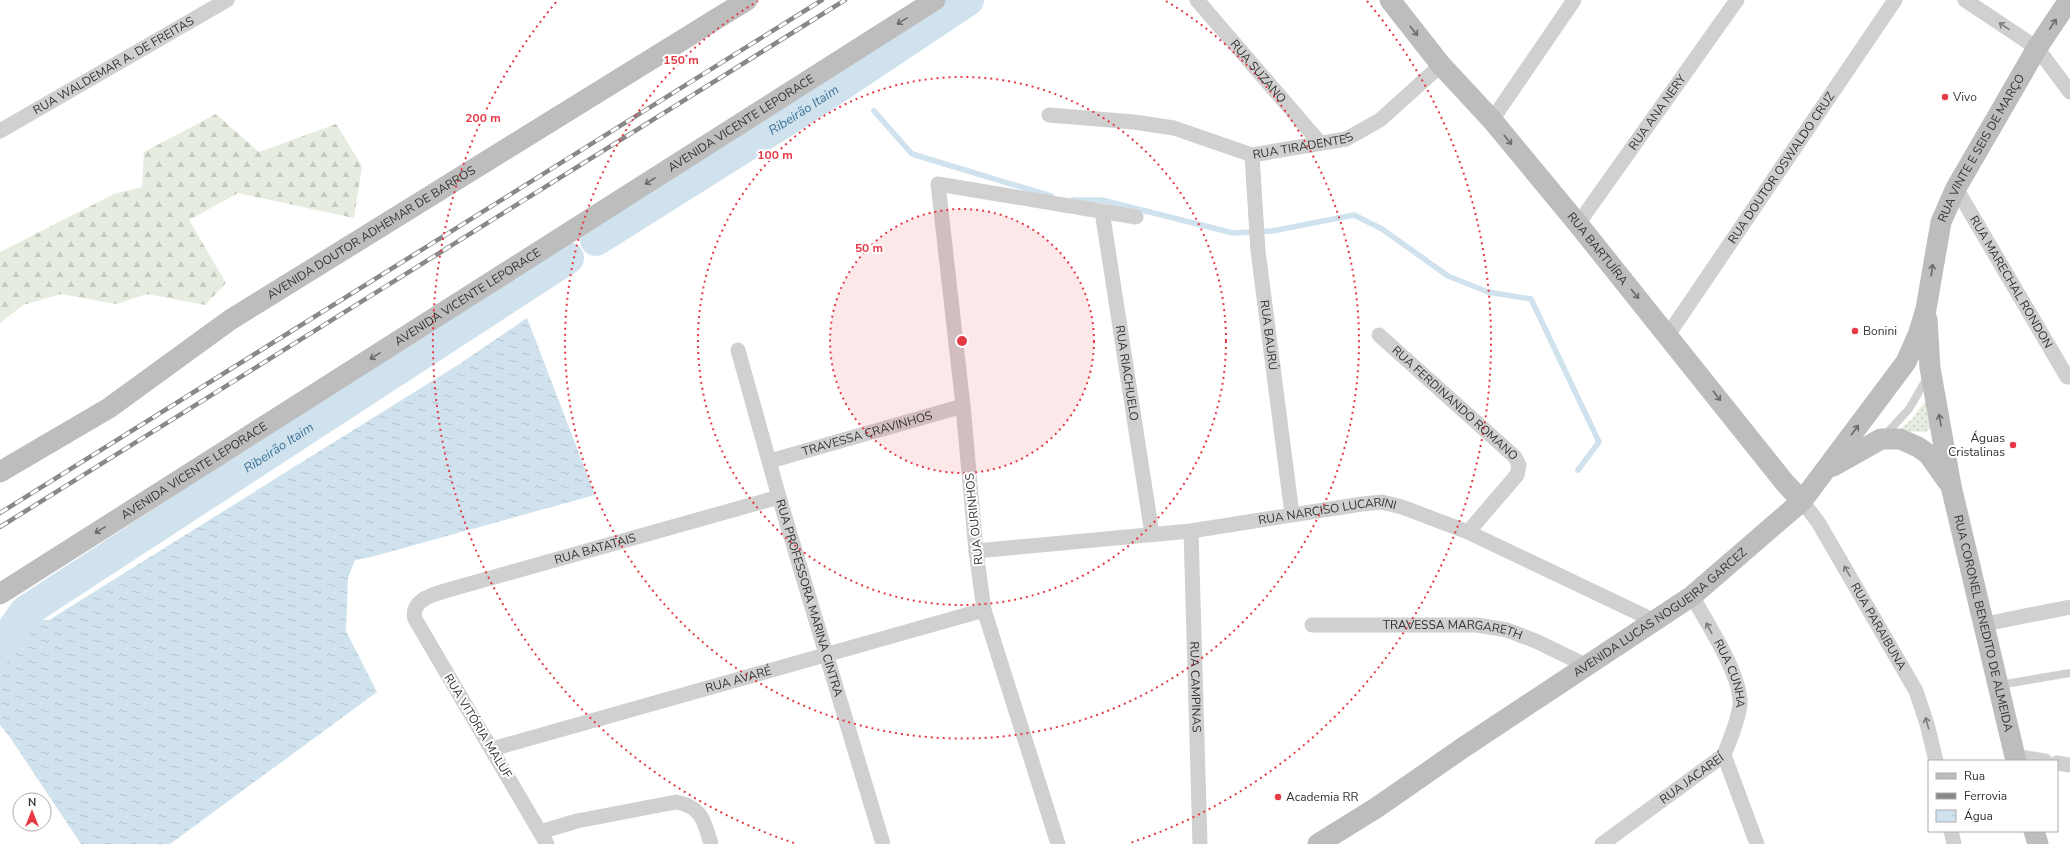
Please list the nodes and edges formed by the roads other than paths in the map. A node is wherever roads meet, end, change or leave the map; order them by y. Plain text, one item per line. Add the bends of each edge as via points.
1 (227, 0) edge
2 (747, 0) edge
3 (935, 0) edge
4 (1197, 0) edge
5 (1390, 0) edge
6 (1574, 0) edge
7 (1737, 0) edge
8 (1895, 0) edge
9 (1964, 0) edge
10 (2069, 0) edge
11 (2037, 48) junction
12 (1441, 66) junction
13 (2070, 92) edge
14 (1049, 115) dead end
15 (1492, 120) junction
16 (0, 131) edge
17 (1320, 143) junction
18 (1252, 154) junction
19 (1956, 188) junction
20 (1102, 211) junction
21 (1136, 217) dead end
22 (1578, 224) junction
23 (1926, 309) junction
24 (1379, 335) dead end
25 (1668, 335) junction
26 (738, 350) dead end
27 (1930, 368) junction
28 (2067, 377) dead end
29 (963, 406) junction
30 (1881, 440) junction
31 (770, 462) junction
32 (1825, 470) junction
33 (0, 472) edge
34 (1951, 486) junction
35 (778, 497) junction
36 (1802, 501) junction
37 (1292, 514) junction
38 (1191, 531) junction
39 (1468, 532) junction
40 (1152, 534) junction
41 (976, 551) junction
42 (0, 594) edge
43 (1692, 596) junction
44 (415, 607) joint
45 (2070, 607) edge
46 (984, 610) junction
47 (1655, 621) junction
48 (1985, 624) junction
49 (1312, 625) dead end
50 (826, 656) junction
51 (1587, 666) junction
52 (2070, 673) edge
53 (1998, 685) junction
54 (492, 749) junction
55 (1724, 755) junction
56 (2015, 759) edge
57 (1936, 760) edge
58 (2030, 760) edge
59 (2058, 763) edge
60 (2070, 765) edge
61 (1951, 832) edge
62 (2034, 832) edge
63 (543, 838) edge
64 (712, 844) edge
65 (883, 844) edge
66 (1058, 844) edge
67 (1200, 844) edge
68 (1321, 844) edge
69 (1602, 844) edge
70 (1757, 844) edge
71 (1954, 844) edge
72 (2038, 844) edge

1 - 16 street, RUA WALDEMAR A. DE FREITAS
2 - 33 main road, AVENIDA DOUTOR ADHEMAR DE BARROS via 230,320 108,408
3 -> 42 main road, AVENIDA VICENTE LEPORACE
4 - 17 street, RUA SUZANO
5 -> 12 main road, RUA BARTUÍRA
6 - 15 street
7 - 22 street, RUA ANA NERY
8 - 25 street, RUA DOUTOR OSWALDO CRUZ
11 -> 9 street
11 -> 10 main road, RUA VINTE E SEIS DE MARÇO
11 - 13 street
11 - 19 main road, RUA VINTE E SEIS DE MARÇO
12 - 15 main road, RUA BARTUÍRA
12 - 17 street, RUA TIRADENTES via 1380,120 1346,139
14 - 18 street, RUA TIRADENTES via 1174,128
15 -> 22 main road, RUA BARTUÍRA
17 - 18 street, RUA TIRADENTES
18 - 37 street, RUA BAURÚ via 1258,251
23 -> 19 main road, RUA VINTE E SEIS DE MARÇO via 1941,222
19 - 28 street, RUA MARECHAL RONDON
20 - 21 street
20 - 29 street, RUA OURINHOS via 938,184
20 - 40 street, RUA RIACHUELO
22 -> 25 main road, RUA BARTUÍRA
23 - 27 main road, RUA CORONEL BENEDITO DE ALMEIDA
32 -> 23 main road, AVENIDA LUCAS NOGUEIRA GARCEZ via 1906,362
24 - 39 street, RUA FERDINANDO ROMANO via 1515,457 1519,465 1517,475
25 -> 36 main road, RUA BARTUÍRA
26 - 31 street, RUA PROFESSORA MARINA CINTRA
27 - 30 lane via 1925,384 1909,409
34 -> 27 main road, RUA CORONEL BENEDITO DE ALMEIDA
29 - 31 street, TRAVESSA CRAVINHOS
29 - 41 street, RUA OURINHOS
30 - 32 main road, RUA CORONEL BENEDITO DE ALMEIDA
30 - 34 main road, RUA CORONEL BENEDITO DE ALMEIDA via 1900,440 1918,446 1928,454
31 - 35 street, RUA PROFESSORA MARINA CINTRA
32 - 36 main road, AVENIDA LUCAS NOGUEIRA GARCEZ
34 - 48 main road, RUA CORONEL BENEDITO DE ALMEIDA
35 - 44 street, RUA BATATAIS via 448,590 426,598
35 - 50 street, RUA PROFESSORA MARINA CINTRA
36 - 43 main road, AVENIDA LUCAS NOGUEIRA GARCEZ
57 -> 36 street, RUA PARAIBUNA via 1916,691 1818,522
37 - 38 street, RUA NARCISO LUCARINI
37 - 39 street, RUA NARCISO LUCARINI via 1382,502
38 - 40 street, RUA NARCISO LUCARINI
38 - 67 street, RUA CAMPINAS
39 - 47 street, RUA NARCISO LUCARINI
40 - 41 street, RUA NARCISO LUCARINI
41 - 46 street, RUA OURINHOS
43 - 47 main road, AVENIDA LUCAS NOGUEIRA GARCEZ
55 -> 43 street, RUA CUNHA via 1737,720 1739,689
44 - 54 street, RUA VITÓRIA MALUF via 414,619
45 - 48 street
46 - 50 street, RUA AVARÉ
46 - 66 street, RUA OURINHOS
47 - 51 main road, AVENIDA LUCAS NOGUEIRA GARCEZ
48 - 53 main road, RUA CORONEL BENEDITO DE ALMEIDA
49 - 51 street, TRAVESSA MARGARETH via 1477,625 1507,630
50 - 54 street, RUA AVARÉ
50 - 65 street, RUA PROFESSORA MARINA CINTRA
51 - 68 main road, AVENIDA LUCAS NOGUEIRA GARCEZ
52 - 53 lane
53 - 56 main road, RUA CORONEL BENEDITO DE ALMEIDA
54 - 63 street, RUA VITÓRIA MALUF
55 - 69 street, RUA JACAREÍ
55 - 70 street, RUA JACAREÍ
56 - 58 street
59 - 60 street
61 - 71 street
62 - 72 main road
63 - 64 street via 576,821 676,802 698,812 703,818

